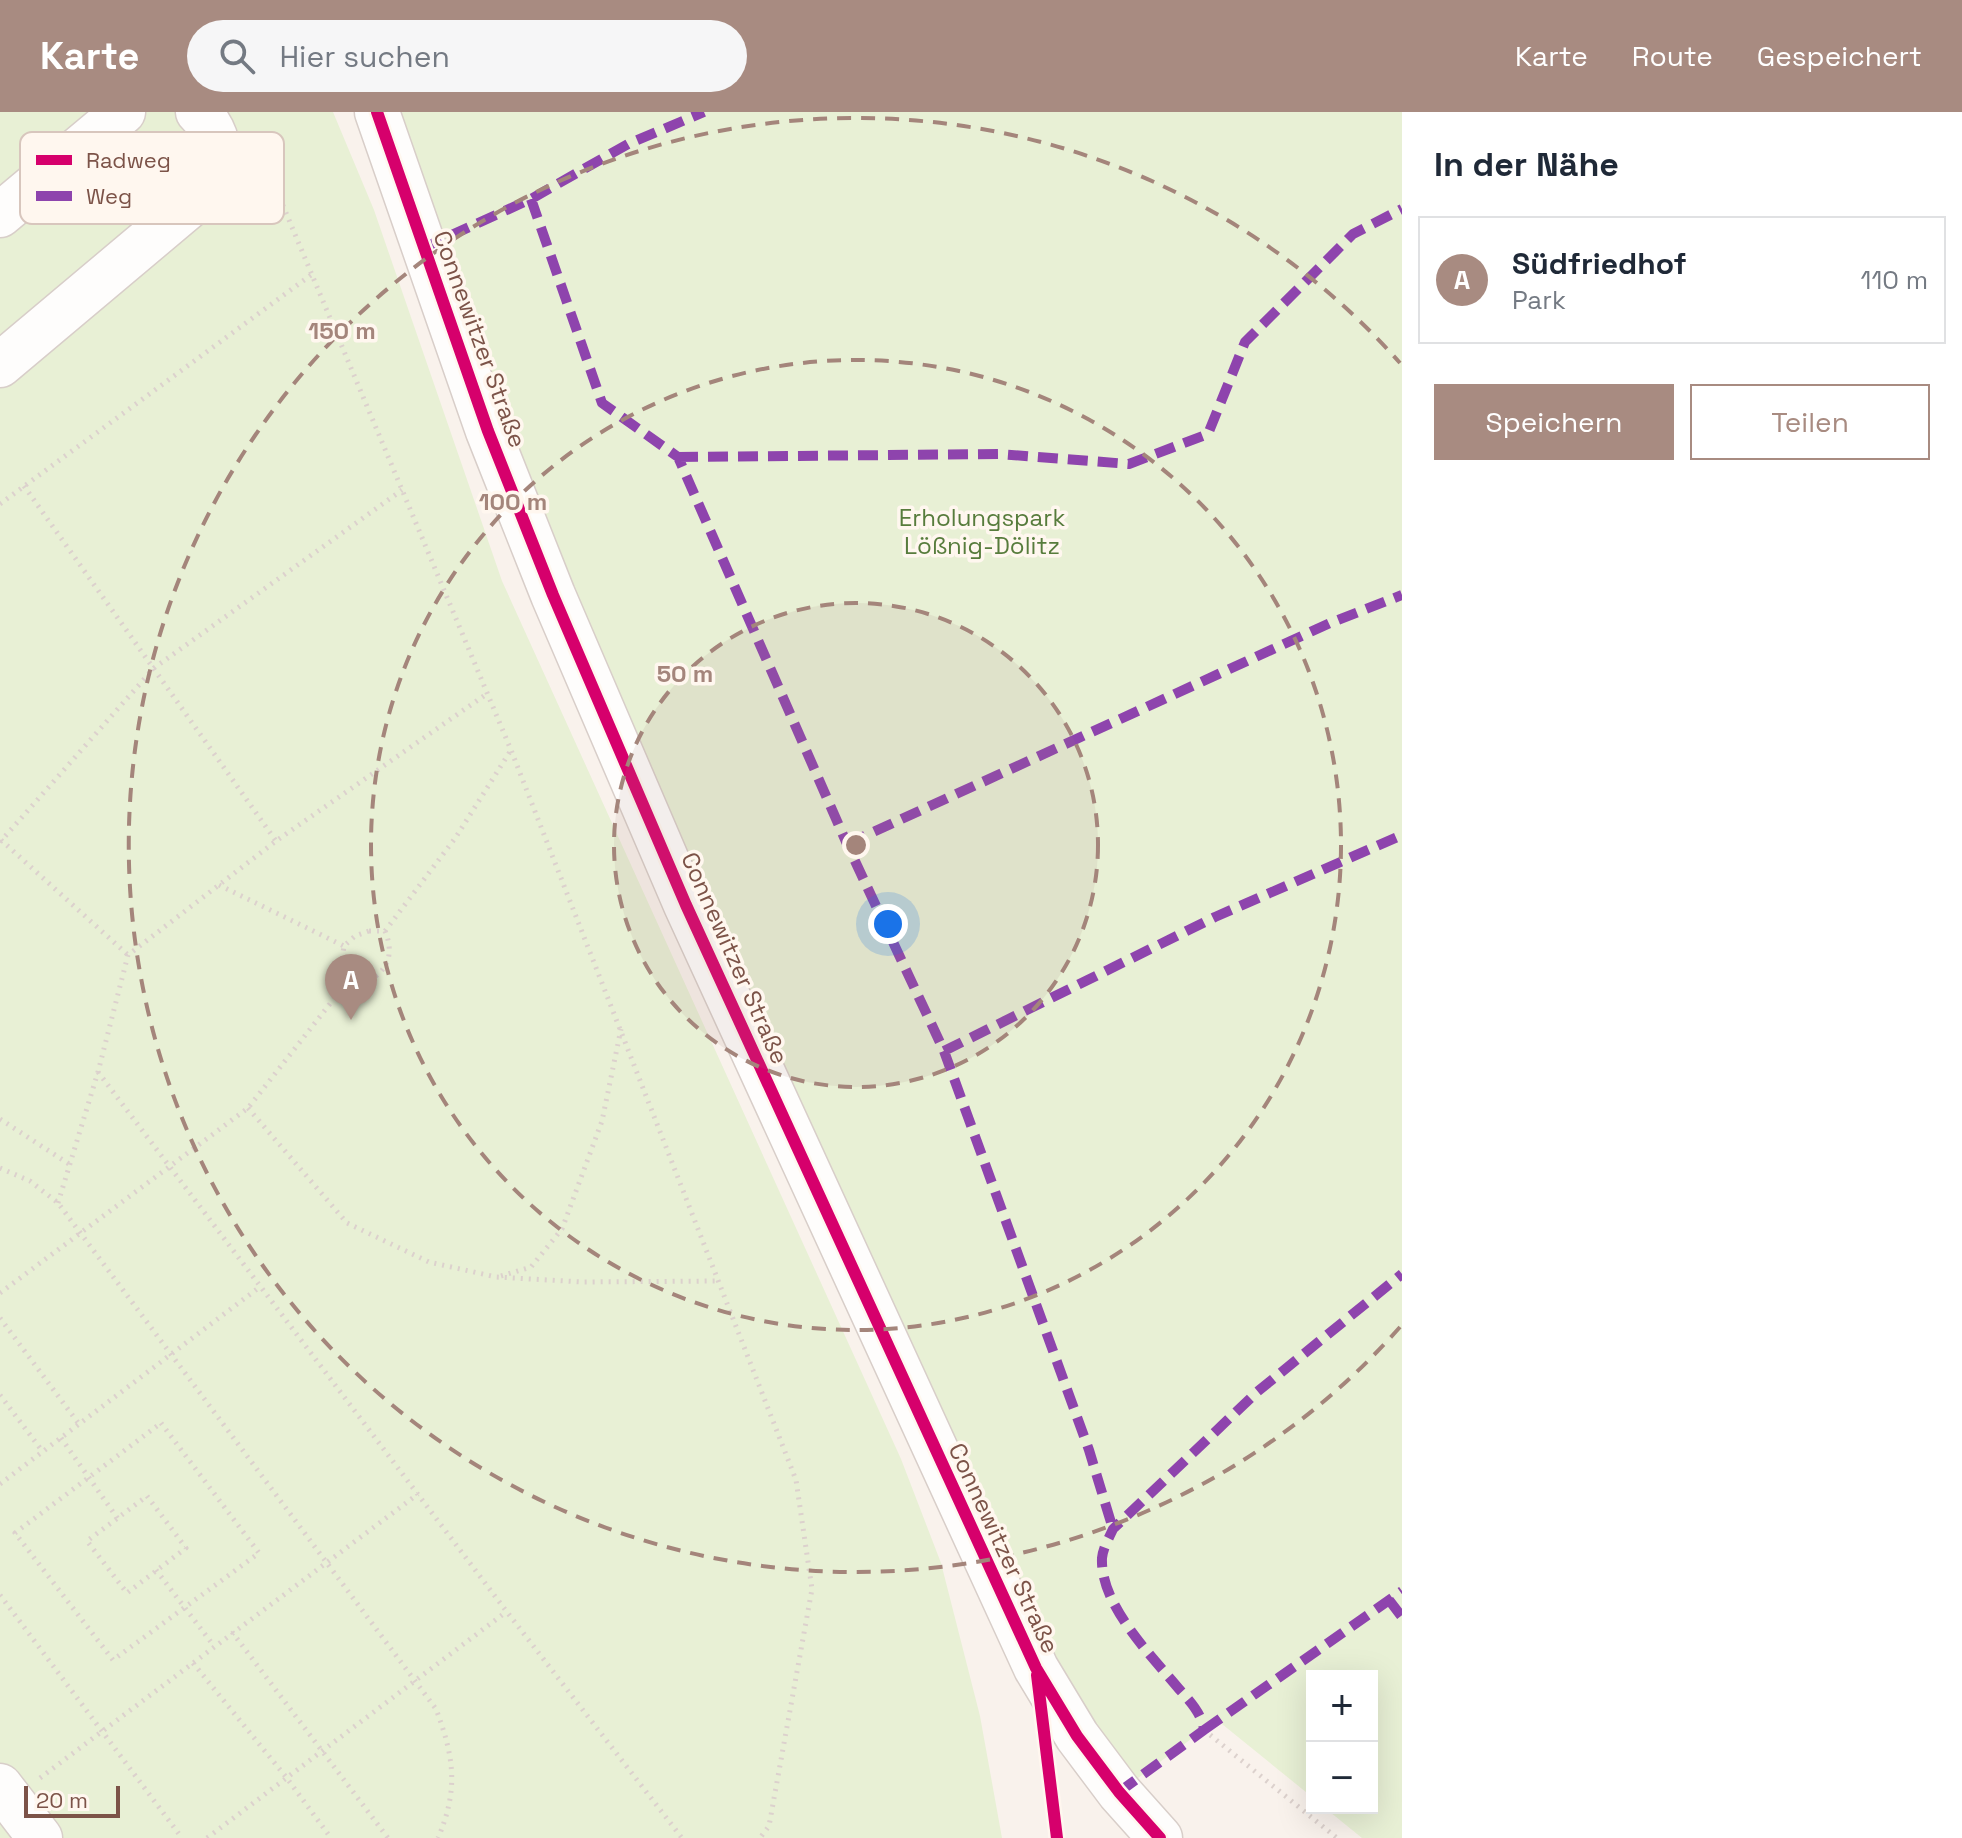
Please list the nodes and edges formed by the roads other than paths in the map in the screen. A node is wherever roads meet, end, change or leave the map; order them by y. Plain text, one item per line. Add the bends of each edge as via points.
1 (123, 112) edge
2 (377, 112) edge
3 (99, 132) edge
4 (20, 198) edge
5 (0, 215) edge
6 (168, 224) edge
7 (0, 365) edge
8 (6, 1794) edge
9 (40, 1838) edge
10 (1160, 1838) edge

1 - 3 street
2 - 10 street, Connewitzer Straße via 515,502 686,905 1036,1668 1077,1736
4 - 5 street
6 - 7 street
8 - 9 street

